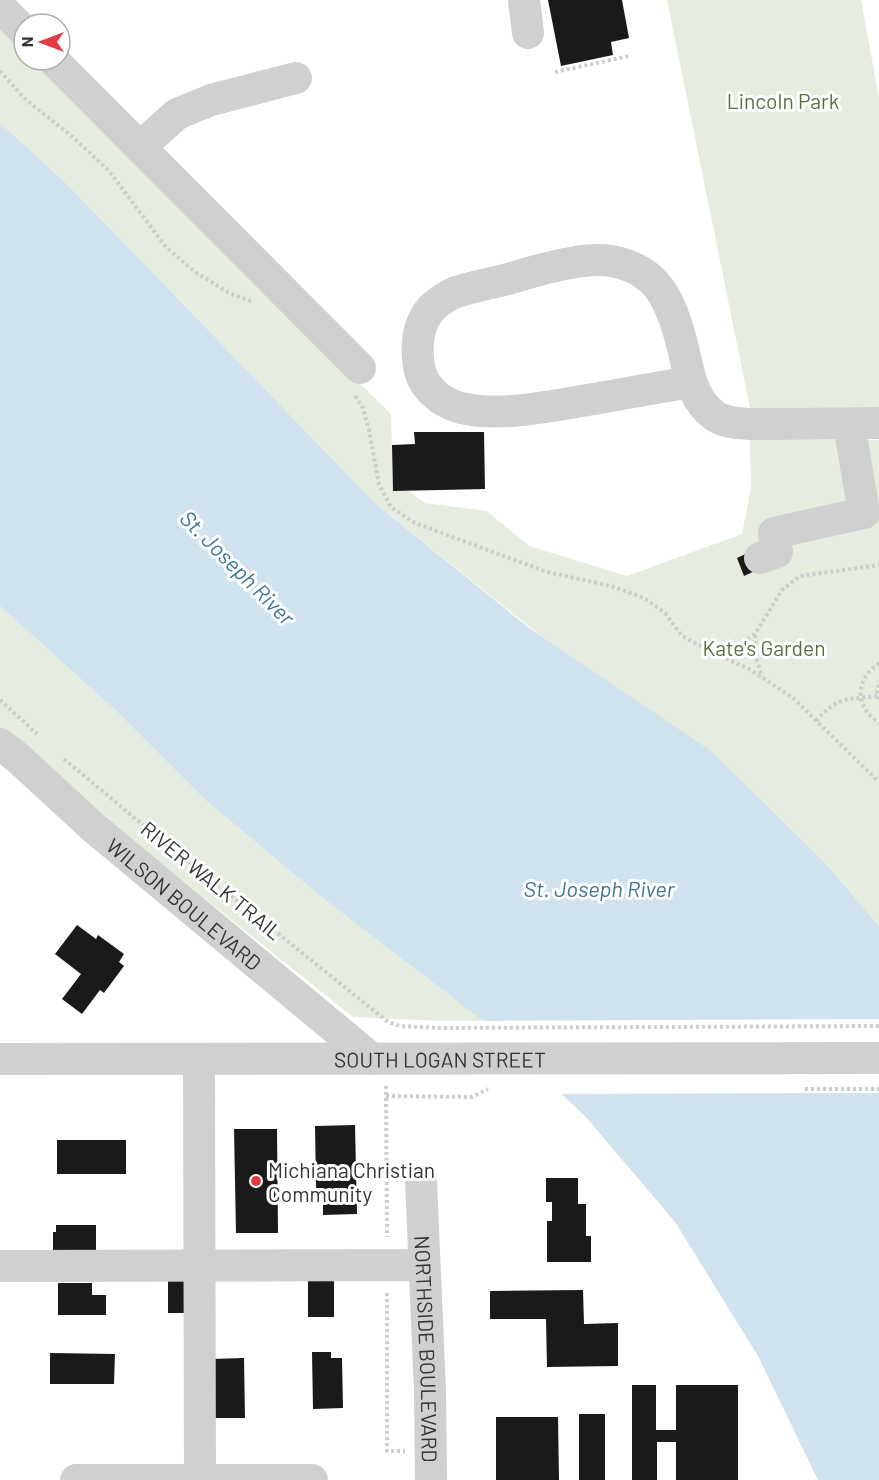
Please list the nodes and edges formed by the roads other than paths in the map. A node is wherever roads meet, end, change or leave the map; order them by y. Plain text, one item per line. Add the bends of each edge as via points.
1 (524, 0) edge
2 (0, 7) edge
3 (12, 19) edge
4 (528, 33) dead end
5 (66, 72) edge
6 (296, 78) dead end
7 (140, 147) junction
8 (356, 379) road end
9 (690, 382) junction
10 (864, 423) edge
11 (760, 558) dead end
12 (0, 744) edge
13 (879, 1058) edge
14 (0, 1059) edge
15 (199, 1059) junction
16 (372, 1059) junction
17 (421, 1181) dead end
18 (199, 1265) junction
19 (424, 1265) junction
20 (0, 1266) edge
21 (200, 1479) edge
22 (76, 1480) edge
23 (312, 1480) edge
24 (431, 1480) edge

1 - 4 street
2 - 3 street
5 - 7 street
6 - 7 street via 211,100 177,114
7 - 8 street
9 - 9 street via 533,409 474,411 437,397 421,377 419,328 430,309 453,293 568,263 609,261 651,277 668,299
9 - 10 street via 707,409 730,423
10 - 11 street via 864,513 774,533 777,552
12 - 16 street, WILSON BOULEVARD via 94,828
13 - 16 street, SOUTH LOGAN STREET
14 - 15 street, SOUTH LOGAN STREET
15 - 16 street, SOUTH LOGAN STREET
15 - 18 street
17 - 19 street, NORTHSIDE BOULEVARD
18 - 19 street
18 - 20 street
18 - 21 street
19 - 24 street, NORTHSIDE BOULEVARD
21 - 22 street
21 - 23 street

